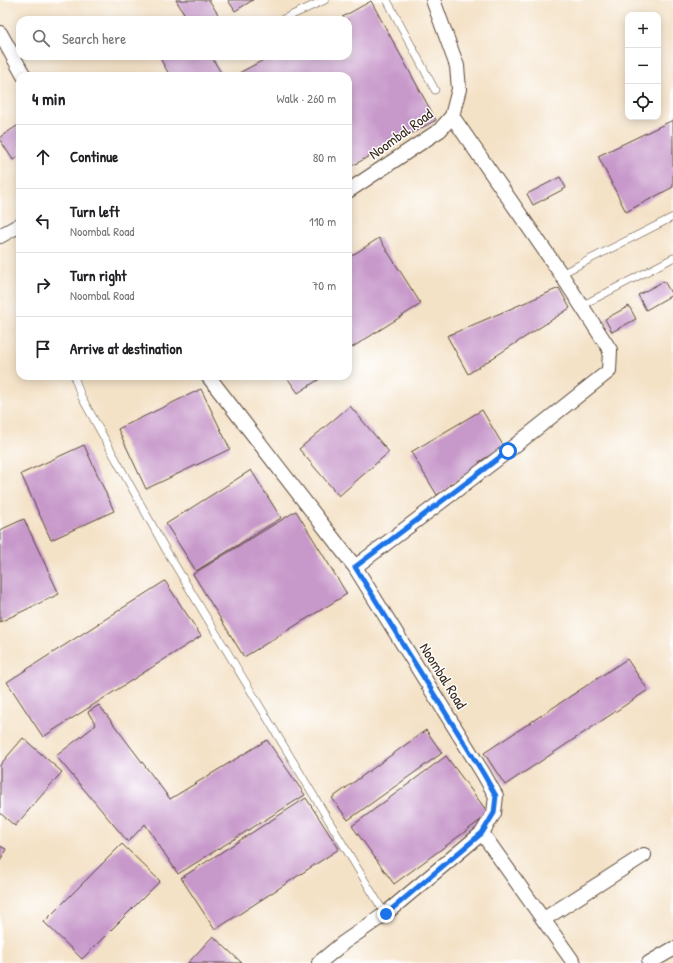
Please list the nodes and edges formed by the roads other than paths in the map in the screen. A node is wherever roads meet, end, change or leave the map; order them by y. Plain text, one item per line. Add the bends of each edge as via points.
1 (325, 0) edge
2 (387, 0) edge
3 (433, 0) edge
4 (290, 16) edge
5 (0, 32) edge
6 (22, 72) edge
7 (435, 90) dead end
8 (452, 116) junction
9 (352, 188) edge
10 (673, 217) edge
11 (16, 227) edge
12 (0, 236) edge
13 (673, 258) edge
14 (561, 274) junction
15 (581, 306) junction
16 (75, 380) edge
17 (211, 380) edge
18 (355, 567) junction
19 (482, 833) junction
20 (644, 856) dead end
21 (386, 914) junction
22 (544, 919) junction
23 (673, 949) edge
24 (319, 963) edge
25 (574, 963) edge
26 (649, 963) edge

1 - 4 lane
2 - 7 lane
3 - 8 street, Noombal Road via 457,66 459,89
5 - 6 street
8 - 9 street, Noombal Road via 440,130
8 - 14 street
10 - 14 lane
11 - 12 street
13 - 15 lane
14 - 15 street
15 - 18 street via 610,350 609,371
16 - 21 lane via 81,396 166,550
17 - 18 street, Noombal Road
18 - 19 street, Noombal Road via 496,796 494,813
19 - 21 street, Noombal Road
19 - 22 street
20 - 22 street
21 - 24 street, Noombal Road
22 - 25 street
23 - 26 street

